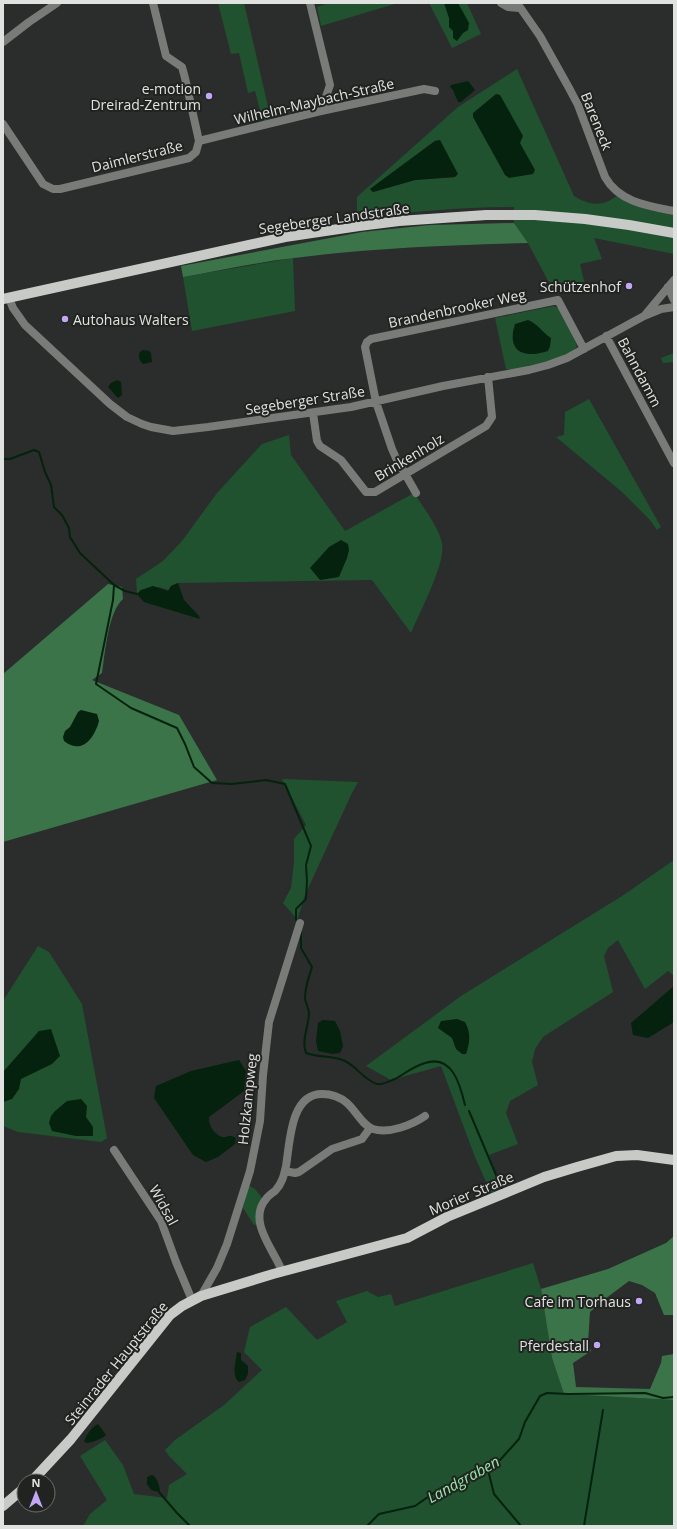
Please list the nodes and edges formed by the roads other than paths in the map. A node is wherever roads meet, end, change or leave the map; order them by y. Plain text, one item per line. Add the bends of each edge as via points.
1 (57, 3) edge
2 (153, 3) edge
3 (310, 3) edge
4 (501, 3) edge
5 (518, 5) edge
6 (3, 42) edge
7 (435, 91) dead end
8 (321, 111) junction
9 (3, 125) edge
10 (199, 141) junction
11 (674, 211) edge
12 (674, 233) edge
13 (674, 280) edge
14 (668, 287) junction
15 (660, 296) junction
16 (6, 298) edge
17 (674, 300) edge
18 (674, 306) edge
19 (644, 316) junction
20 (606, 336) junction
21 (584, 349) junction
22 (488, 377) junction
23 (376, 402) junction
24 (312, 412) junction
25 (674, 463) edge
26 (405, 474) junction
27 (416, 493) dead end
28 (300, 923) dead end
29 (425, 1116) dead end
30 (370, 1128) junction
31 (114, 1150) dead end
32 (674, 1160) edge
33 (285, 1171) junction
34 (282, 1271) junction
35 (197, 1298) junction
36 (39, 1473) edge
37 (16, 1495) edge
38 (3, 1506) edge

1 - 6 street
2 - 10 street, Daimlerstraße via 166,56 182,67
3 - 8 street via 330,85
4 - 5 street, Bareneck via 508,7
5 - 11 street, Bareneck via 540,36 570,88 610,186 633,201
7 - 8 street, Wilhelm-Maybach-Straße via 424,89
8 - 10 street, Wilhelm-Maybach-Straße
9 - 10 street, Daimlerstraße via 43,184 53,189 189,158 196,152
12 - 16 main road, Segeberger Landstraße via 615,223 535,215 379,223 285,237
13 - 14 street, Segeberger Straße
14 - 15 street, Segeberger Straße
14 - 17 street
15 - 18 street, Segeberger Straße via 666,304
15 - 19 street, Segeberger Straße
16 - 24 street, Segeberger Straße via 25,325 44,344 110,404 127,417 142,424 173,430
18 - 19 street, Segeberger Straße
19 - 20 street, Segeberger Straße
20 - 21 street, Segeberger Straße
20 - 25 street, Bahndamm
21 - 22 street, Segeberger Straße via 548,365
21 - 23 street, Brandenbrooker Weg via 558,300 371,339 366,347
22 - 23 street, Segeberger Straße
22 - 26 street, Brinkenholz via 492,417 486,426
23 - 24 street, Segeberger Straße
23 - 26 street via 396,458
24 - 26 street, Brinkenholz via 320,446 341,460 366,492 375,492
26 - 27 street
28 - 35 street, Holzkampweg via 269,1022 260,1121 250,1171 217,1268
29 - 30 street via 415,1123 391,1129
30 - 33 street via 359,1141 332,1149 299,1172
30 - 33 street via 340,1098 328,1094 310,1097 301,1104 296,1114
31 - 35 street, Widsal via 161,1221 176,1262
32 - 34 main road, Morier Straße via 637,1155 616,1156 584,1165 544,1177 505,1193 447,1217 407,1238
33 - 34 street via 279,1186 262,1204 259,1217
34 - 35 main road, Steinrader Hauptstraße
35 - 36 main road, Steinrader Hauptstraße via 170,1315 71,1439
37 - 38 main road

